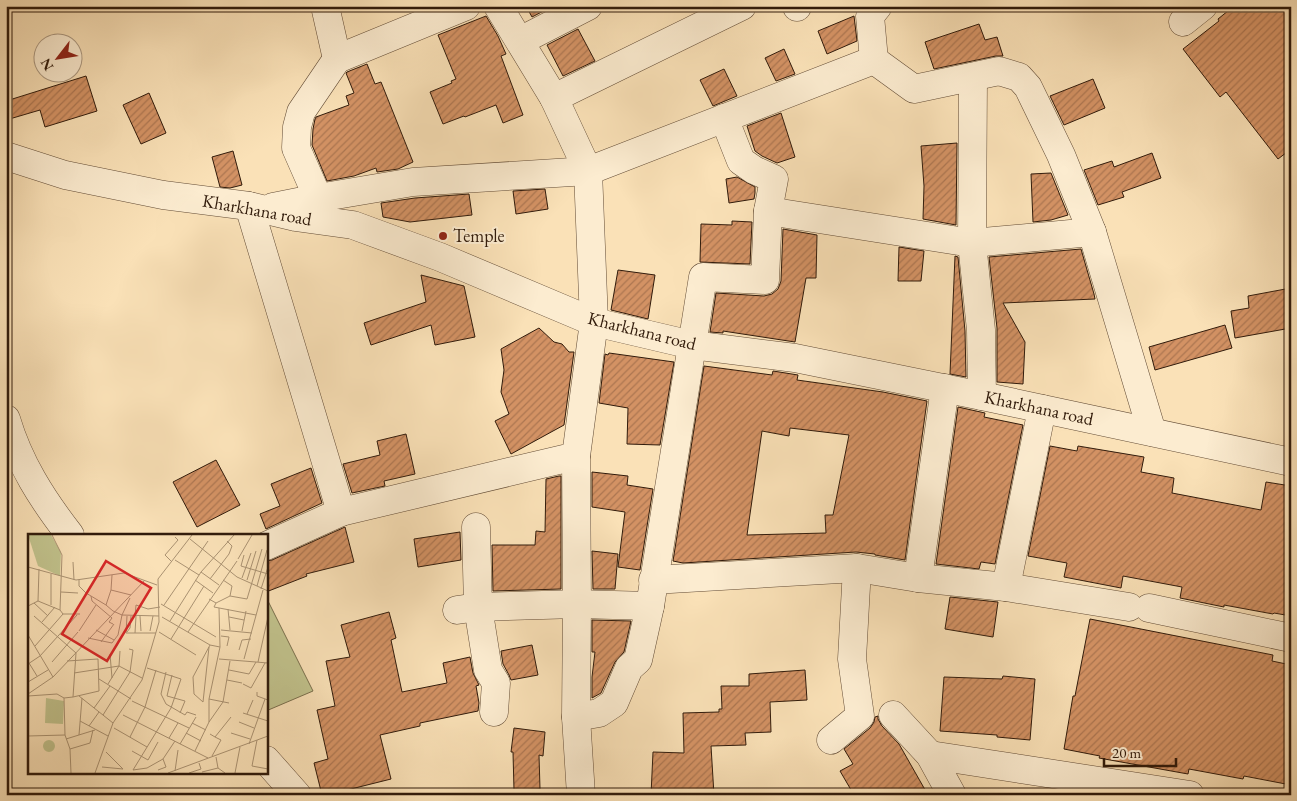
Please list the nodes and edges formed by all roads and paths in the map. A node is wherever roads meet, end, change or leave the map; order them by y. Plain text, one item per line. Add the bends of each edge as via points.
1 (325, 6) edge
2 (466, 6) edge
3 (498, 6) edge
4 (588, 6) edge
5 (742, 6) edge
6 (878, 6) edge
7 (520, 41) junction
8 (337, 59) junction
9 (874, 60) junction
10 (973, 77) junction
11 (554, 98) junction
12 (724, 118) junction
13 (6, 156) edge
14 (588, 172) junction
15 (318, 198) junction
16 (256, 207) junction
17 (768, 211) junction
18 (1092, 232) junction
19 (972, 243) junction
20 (594, 322) junction
21 (692, 345) junction
22 (945, 388) junction
23 (982, 396) junction
24 (1042, 409) junction
25 (6, 419) edge
26 (1152, 432) junction
27 (576, 456) junction
28 (1291, 462) edge
29 (340, 512) junction
30 (476, 527) dead end
31 (69, 534) edge
32 (268, 545) edge
33 (857, 568) junction
34 (918, 578) junction
35 (1006, 587) junction
36 (652, 593) junction
37 (577, 604) junction
38 (467, 608) junction
39 (1291, 638) edge
40 (494, 712) dead end
41 (893, 715) dead end
42 (576, 717) junction
43 (831, 740) dead end
44 (930, 754) junction
45 (268, 762) edge
46 (297, 795) edge
47 (581, 795) edge
48 (952, 795) edge
49 (1190, 795) edge

1 - 8 street
2 - 8 street
3 - 7 street
4 - 7 street
5 - 11 street
6 - 9 street via 870,16
7 - 11 street
8 - 15 street via 301,112 297,127 296,148
9 - 10 street via 914,89
9 - 12 street
10 - 18 street via 999,72 1019,77 1028,88 1062,155
10 - 19 street
11 - 14 street
12 - 14 street
12 - 17 street via 741,161 774,179
13 - 16 street, Kharkhana road via 65,175 163,195
14 - 15 street via 413,182
14 - 20 street
15 - 16 street
16 - 20 street, Kharkhana road via 295,217 353,225 440,257
16 - 29 street
17 - 19 street
17 - 21 street via 765,280 703,277
18 - 19 street
18 - 26 street
19 - 23 street via 981,330
20 - 21 street, Kharkhana road
20 - 27 street
21 - 22 street, Kharkhana road via 795,358
21 - 36 street
22 - 23 street, Kharkhana road
22 - 34 street
23 - 24 street, Kharkhana road
24 - 26 street, Kharkhana road
24 - 35 street
25 - 31 street via 25,468
26 - 28 street, Kharkhana road
27 - 29 street
27 - 37 street
29 - 32 street
30 - 38 street
33 - 34 street
33 - 36 street
33 - 43 street via 852,659 860,716
34 - 35 street
35 - 39 street via 1139,608
36 - 37 street
36 - 42 street via 638,660 629,668 614,703 599,713
37 - 38 street
37 - 42 street
38 - 40 street via 488,670 496,683
41 - 44 street
42 - 47 street
44 - 48 street
44 - 49 street
45 - 46 street

